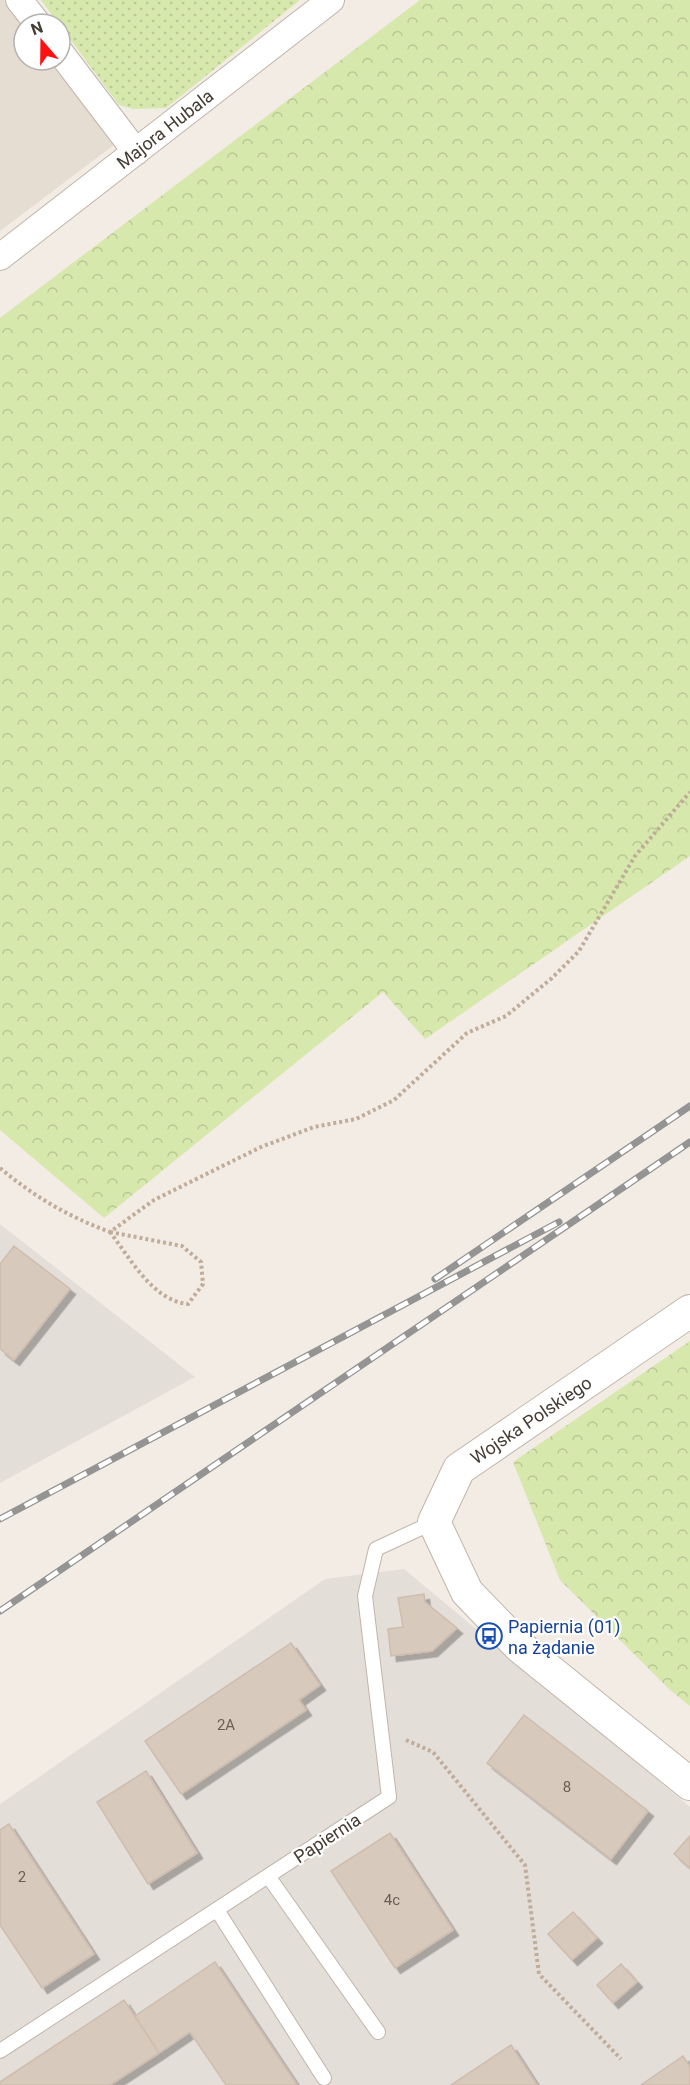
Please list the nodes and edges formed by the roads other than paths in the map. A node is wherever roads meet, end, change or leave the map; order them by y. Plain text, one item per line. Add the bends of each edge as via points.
1 (19, 0) edge
2 (331, 0) edge
3 (28, 12) edge
4 (72, 68) edge
5 (136, 152) junction
6 (0, 257) edge
7 (690, 1311) edge
8 (434, 1522) junction
9 (690, 1784) edge
10 (268, 1876) junction
11 (217, 1910) junction
12 (378, 2032) dead end
13 (0, 2051) edge
14 (324, 2078) dead end

1 - 3 street
2 - 5 street, Majora Hubala
4 - 5 street
5 - 6 street, Majora Hubala
7 - 8 street, Wojska Polskiego via 459,1469
8 - 9 street via 467,1592 512,1639
8 - 10 lane, Papiernia via 376,1549 365,1596 389,1797
10 - 11 lane, Papiernia
10 - 12 lane
11 - 13 lane, Papiernia
11 - 14 lane

